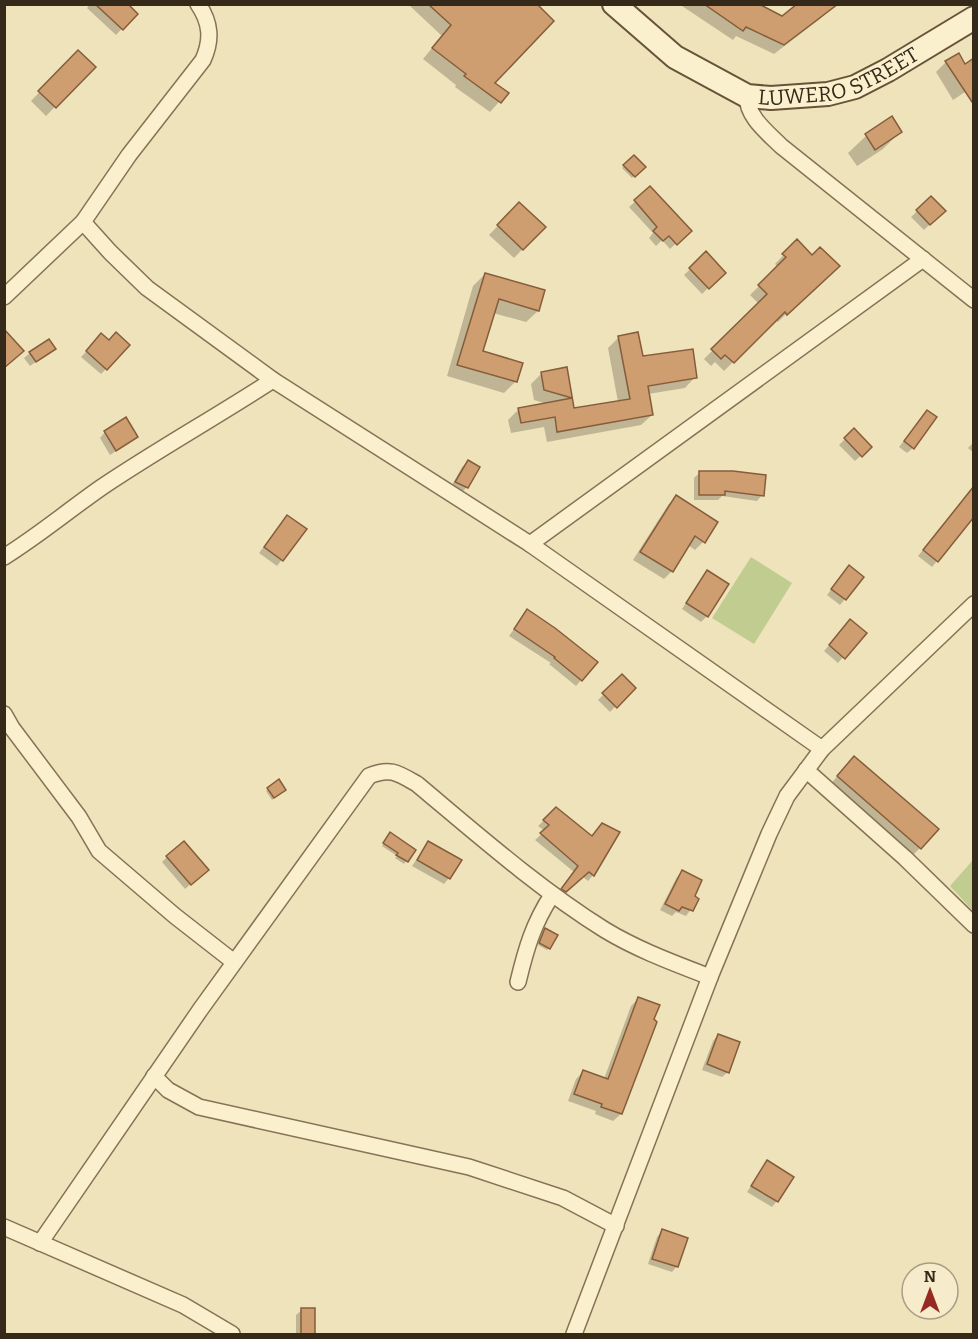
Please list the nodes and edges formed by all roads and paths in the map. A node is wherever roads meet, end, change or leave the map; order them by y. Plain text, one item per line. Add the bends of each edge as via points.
1 (198, 4) edge
2 (614, 4) edge
3 (974, 18) edge
4 (747, 96) junction
5 (83, 222) junction
6 (923, 259) junction
7 (4, 297) edge
8 (974, 300) edge
9 (273, 381) junction
10 (530, 544) junction
11 (4, 557) edge
12 (974, 604) edge
13 (4, 714) edge
14 (822, 749) junction
15 (806, 770) junction
16 (552, 895) junction
17 (974, 925) edge
18 (234, 962) junction
19 (710, 977) junction
20 (519, 982) dead end
21 (154, 1076) junction
22 (616, 1226) junction
23 (4, 1227) edge
24 (40, 1243) junction
25 (232, 1335) edge
26 (574, 1335) edge

1 - 5 street via 210,34 203,60
2 - 4 main road, LUWERO STREET via 675,57
3 - 4 main road, LUWERO STREET via 855,87 799,97
4 - 6 street via 754,117 781,146
5 - 7 street
5 - 9 street via 147,288
6 - 8 street
6 - 10 street
9 - 10 street
9 - 11 street via 103,486
10 - 14 street
12 - 14 street
13 - 18 street via 99,851
14 - 15 street
15 - 17 street
15 - 19 street via 787,796 769,834
16 - 18 street via 417,784 400,774 379,772 369,776
16 - 19 street via 655,956
16 - 20 street via 535,923
18 - 21 street
19 - 22 street
21 - 22 street via 168,1090 199,1107 469,1167 563,1198
21 - 24 street
22 - 26 street
23 - 24 street
24 - 25 street via 183,1305

